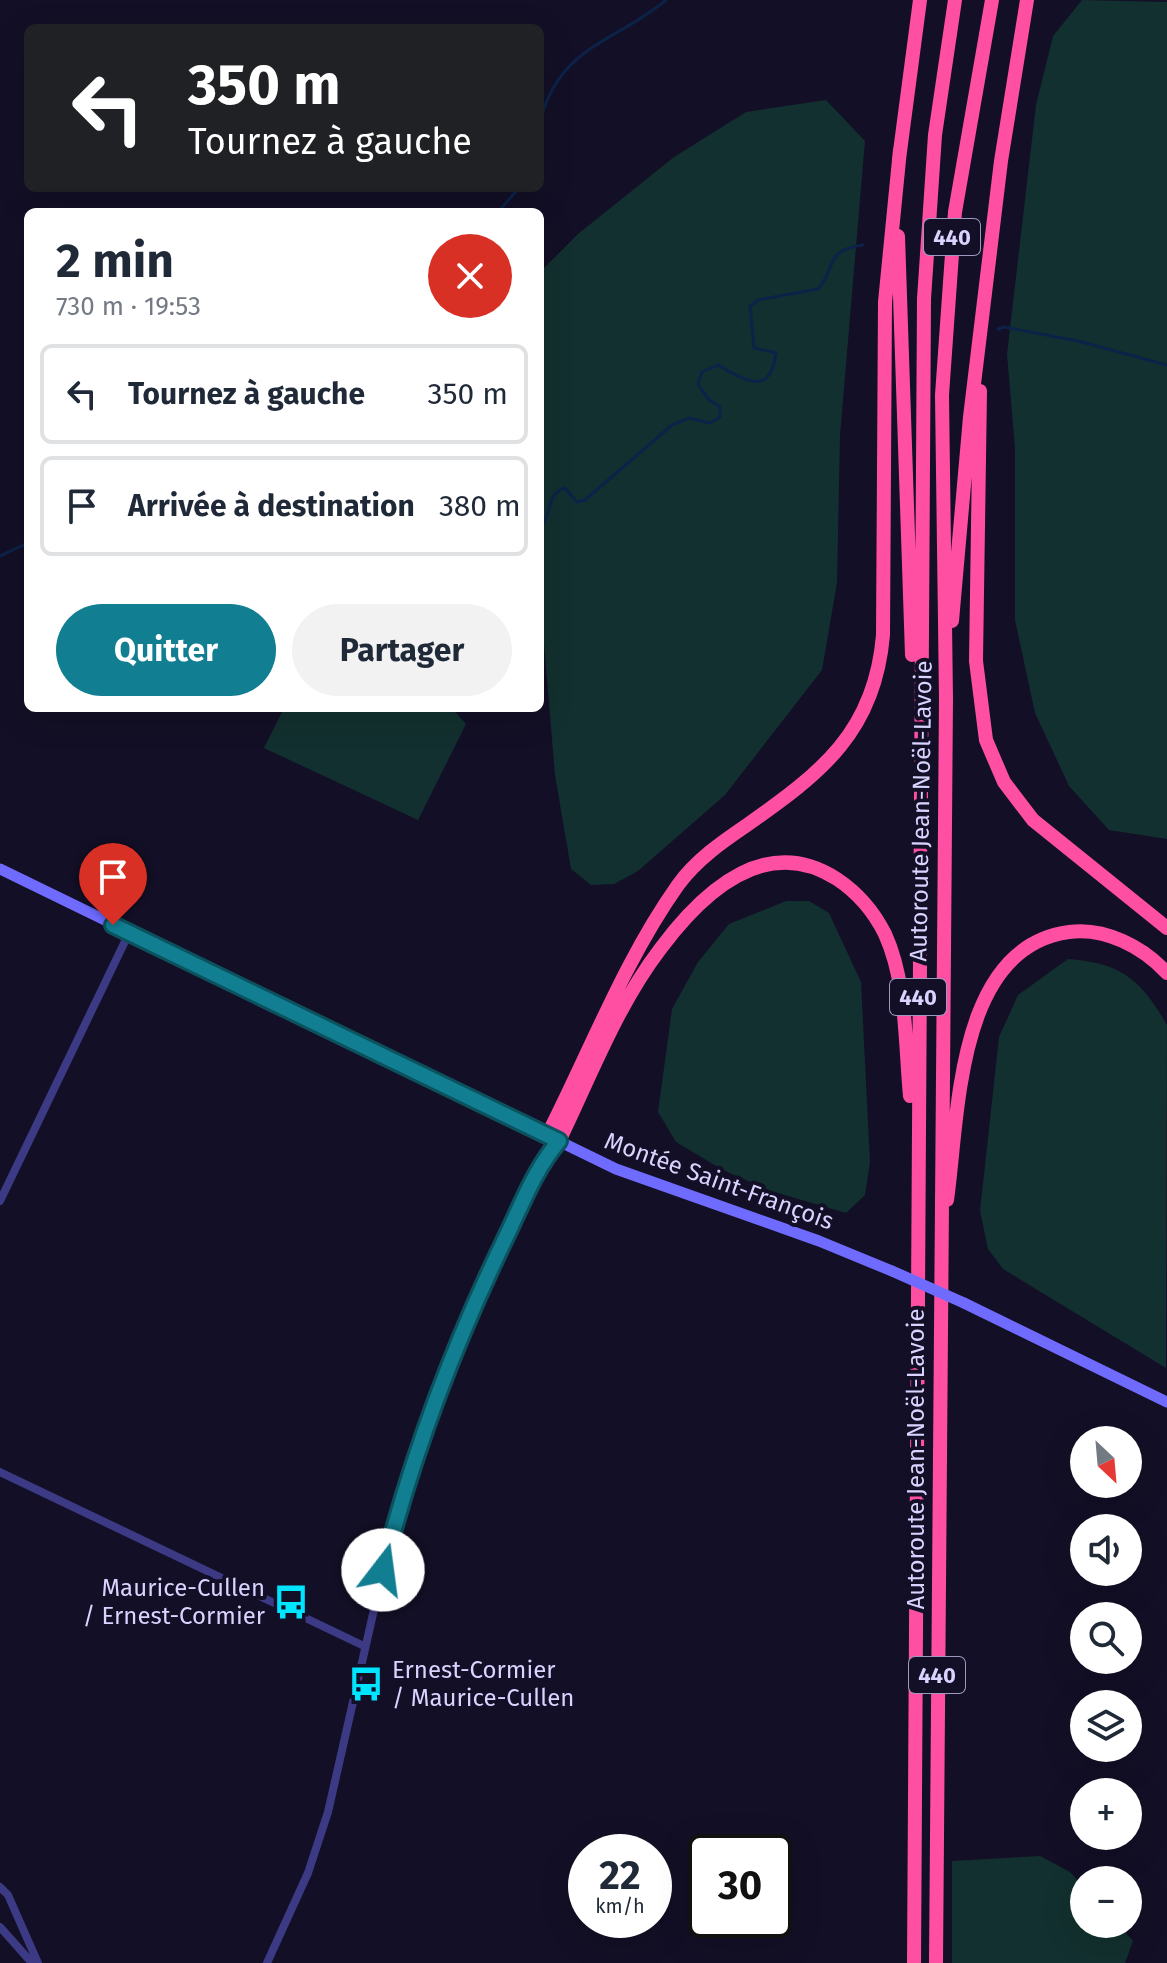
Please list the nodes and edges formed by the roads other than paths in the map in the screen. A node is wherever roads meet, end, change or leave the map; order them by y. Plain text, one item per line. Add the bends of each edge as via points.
1 (920, 0) edge
2 (955, 0) edge
3 (992, 0) edge
4 (1027, 0) edge
5 (900, 150) junction
6 (979, 350) junction
7 (946, 698) junction
8 (919, 819) junction
9 (0, 869) edge
10 (1167, 928) edge
11 (129, 933) junction
12 (1167, 973) edge
13 (554, 1138) junction
14 (918, 1176) junction
15 (0, 1201) edge
16 (939, 1252) junction
17 (1167, 1402) edge
18 (0, 1472) edge
19 (364, 1646) junction
20 (0, 1887) edge
21 (0, 1927) edge
22 (35, 1963) edge
23 (267, 1963) edge
24 (914, 1963) edge
25 (936, 1963) edge

1 - 5 highway
2 - 8 highway, Autoroute Jean-Noël-Lavoie / 440 via 938,111 926,252
3 - 7 highway, Autoroute Jean-Noël-Lavoie / 440 via 962,162 946,305 941,476
4 - 6 highway
5 - 8 highway via 899,319
5 - 13 highway via 885,302 883,635 868,701 851,734 819,771 709,853 678,885 633,962
6 - 7 highway
6 - 10 highway via 976,661 986,740 1004,782 1033,820
7 - 16 highway, Autoroute Jean-Noël-Lavoie / 440
8 - 14 highway, Autoroute Jean-Noël-Lavoie / 440
9 - 11 street, Montée Saint-François
11 - 13 street, Montée Saint-François
11 - 15 street
12 - 16 highway via 1136,948 1084,932 1042,939 1003,970 981,1004 968,1045
13 - 14 highway via 634,988 667,939 721,884 749,868 785,861 814,868 846,885 885,934 899,987
13 - 17 street, Montée Saint-François, bridge via 648,1183 793,1231 892,1271
13 - 19 street via 447,1371 404,1495
14 - 24 highway, Autoroute Jean-Noël-Lavoie / 440
16 - 25 highway, Autoroute Jean-Noël-Lavoie / 440
18 - 19 street
19 - 23 street via 328,1812 308,1873
20 - 22 street
21 - 22 street

